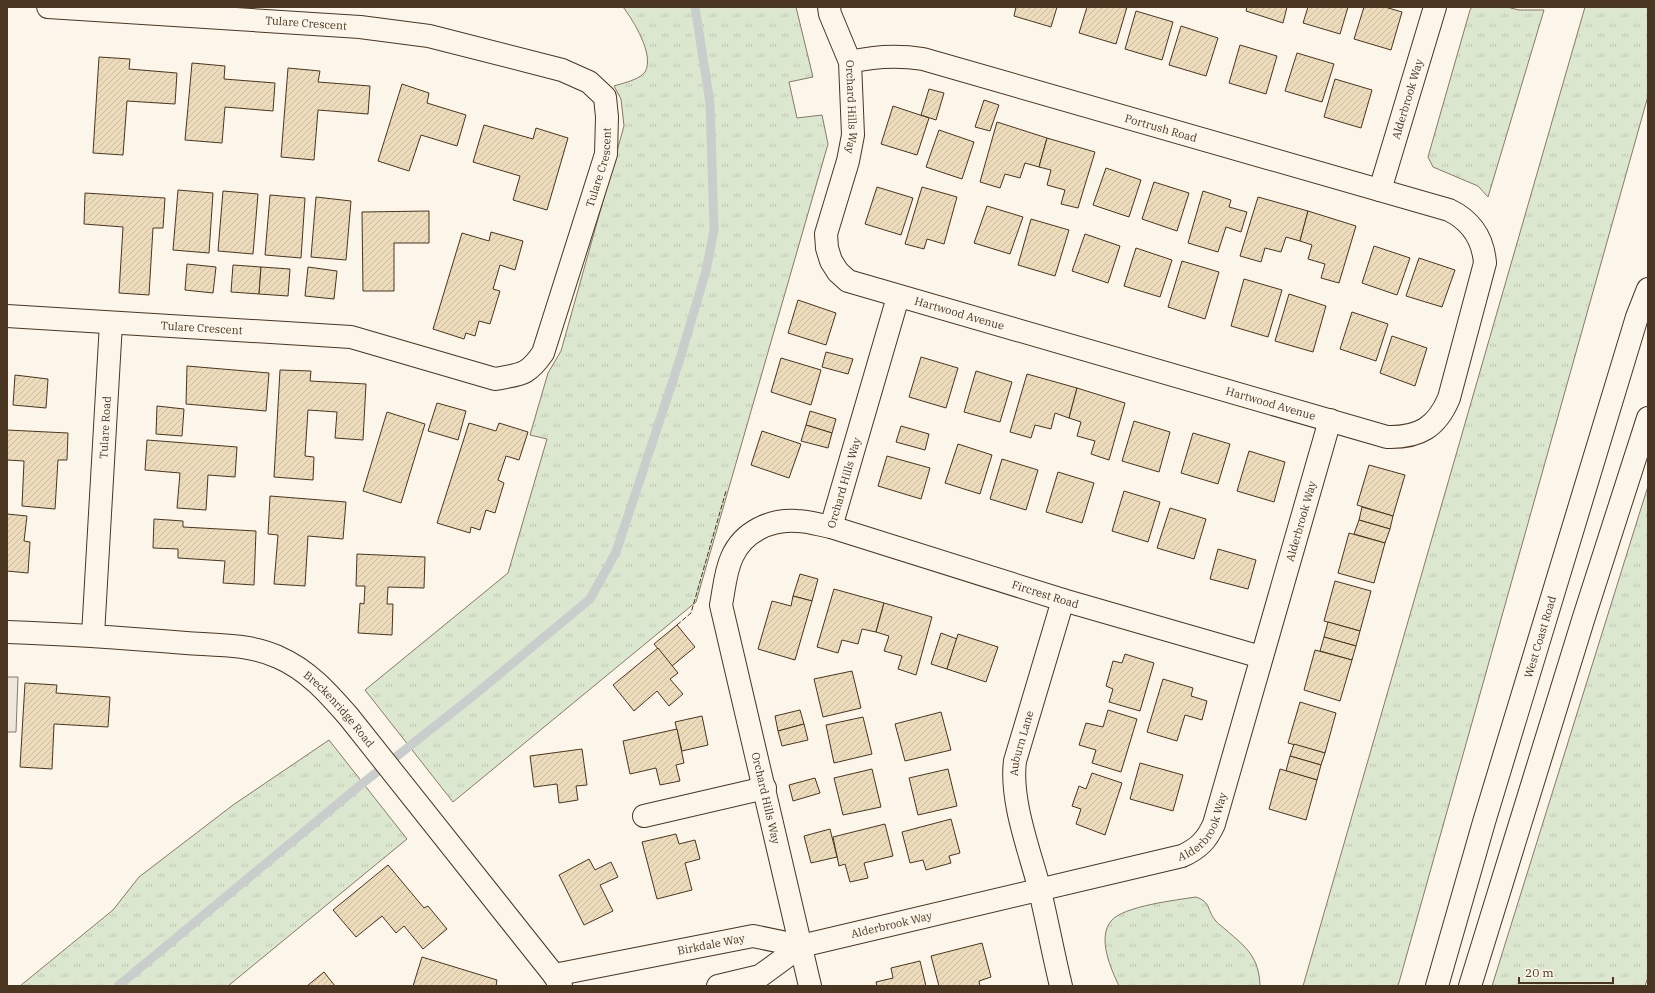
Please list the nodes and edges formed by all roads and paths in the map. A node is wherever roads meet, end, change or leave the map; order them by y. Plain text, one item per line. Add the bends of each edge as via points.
1 (48, 7) edge
2 (829, 7) edge
3 (1435, 7) edge
4 (850, 62) junction
5 (1380, 190) junction
6 (1467, 222) joint
7 (1648, 289) edge
8 (898, 296) junction
9 (7, 316) edge
10 (111, 323) junction
11 (1648, 418) edge
12 (1330, 420) junction
13 (831, 527) junction
14 (1063, 600) junction
15 (7, 632) edge
16 (93, 635) junction
17 (1261, 657) junction
18 (764, 788) junction
19 (644, 816) dead end
20 (1040, 889) junction
21 (801, 946) junction
22 (557, 981) edge
23 (718, 986) edge
24 (810, 986) edge
25 (1061, 986) edge
26 (1437, 986) edge
27 (1470, 986) edge

1 - 10 street, Tulare Crescent via 360,27 429,36 562,70 589,82 605,97 606,154 543,353 526,372 495,379 351,337
2 - 4 street, Orchard Hills Way
3 - 5 street, Alderbrook Way
4 - 5 street, Portrush Road via 884,56 923,59
4 - 8 street, Orchard Hills Way via 853,135 848,161 826,234 827,248 831,261 848,281
5 - 6 street, Portrush Road via 1449,210
6 - 12 street, Hartwood Avenue via 1479,237 1486,263 1444,409 1428,427 1415,434 1401,437 1387,437
7 - 26 street, West Coast Road via 1634,324
8 - 12 street, Hartwood Avenue
8 - 13 street, Orchard Hills Way
9 - 10 street
10 - 16 street, Tulare Road
11 - 27 street
12 - 17 street, Alderbrook Way
13 - 14 street, Fircrest Road
13 - 18 street, Orchard Hills Way via 798,521 763,526 751,533 738,546 731,559 721,605
14 - 17 street, Fircrest Road
14 - 20 street, Auburn Lane via 1015,761 1015,796
15 - 16 street, Breckenridge Road
16 - 22 street, Breckenridge Road via 242,647 278,656 304,672 322,687 357,728
17 - 20 street, Alderbrook Way via 1214,824 1204,841 1182,856
18 - 19 street
18 - 21 street, Orchard Hills Way
20 - 21 street, Alderbrook Way
20 - 25 street, Auburn Lane
21 - 22 street, Birkdale Way via 753,936
21 - 23 street via 760,976
21 - 24 street, Orchard Hills Way

